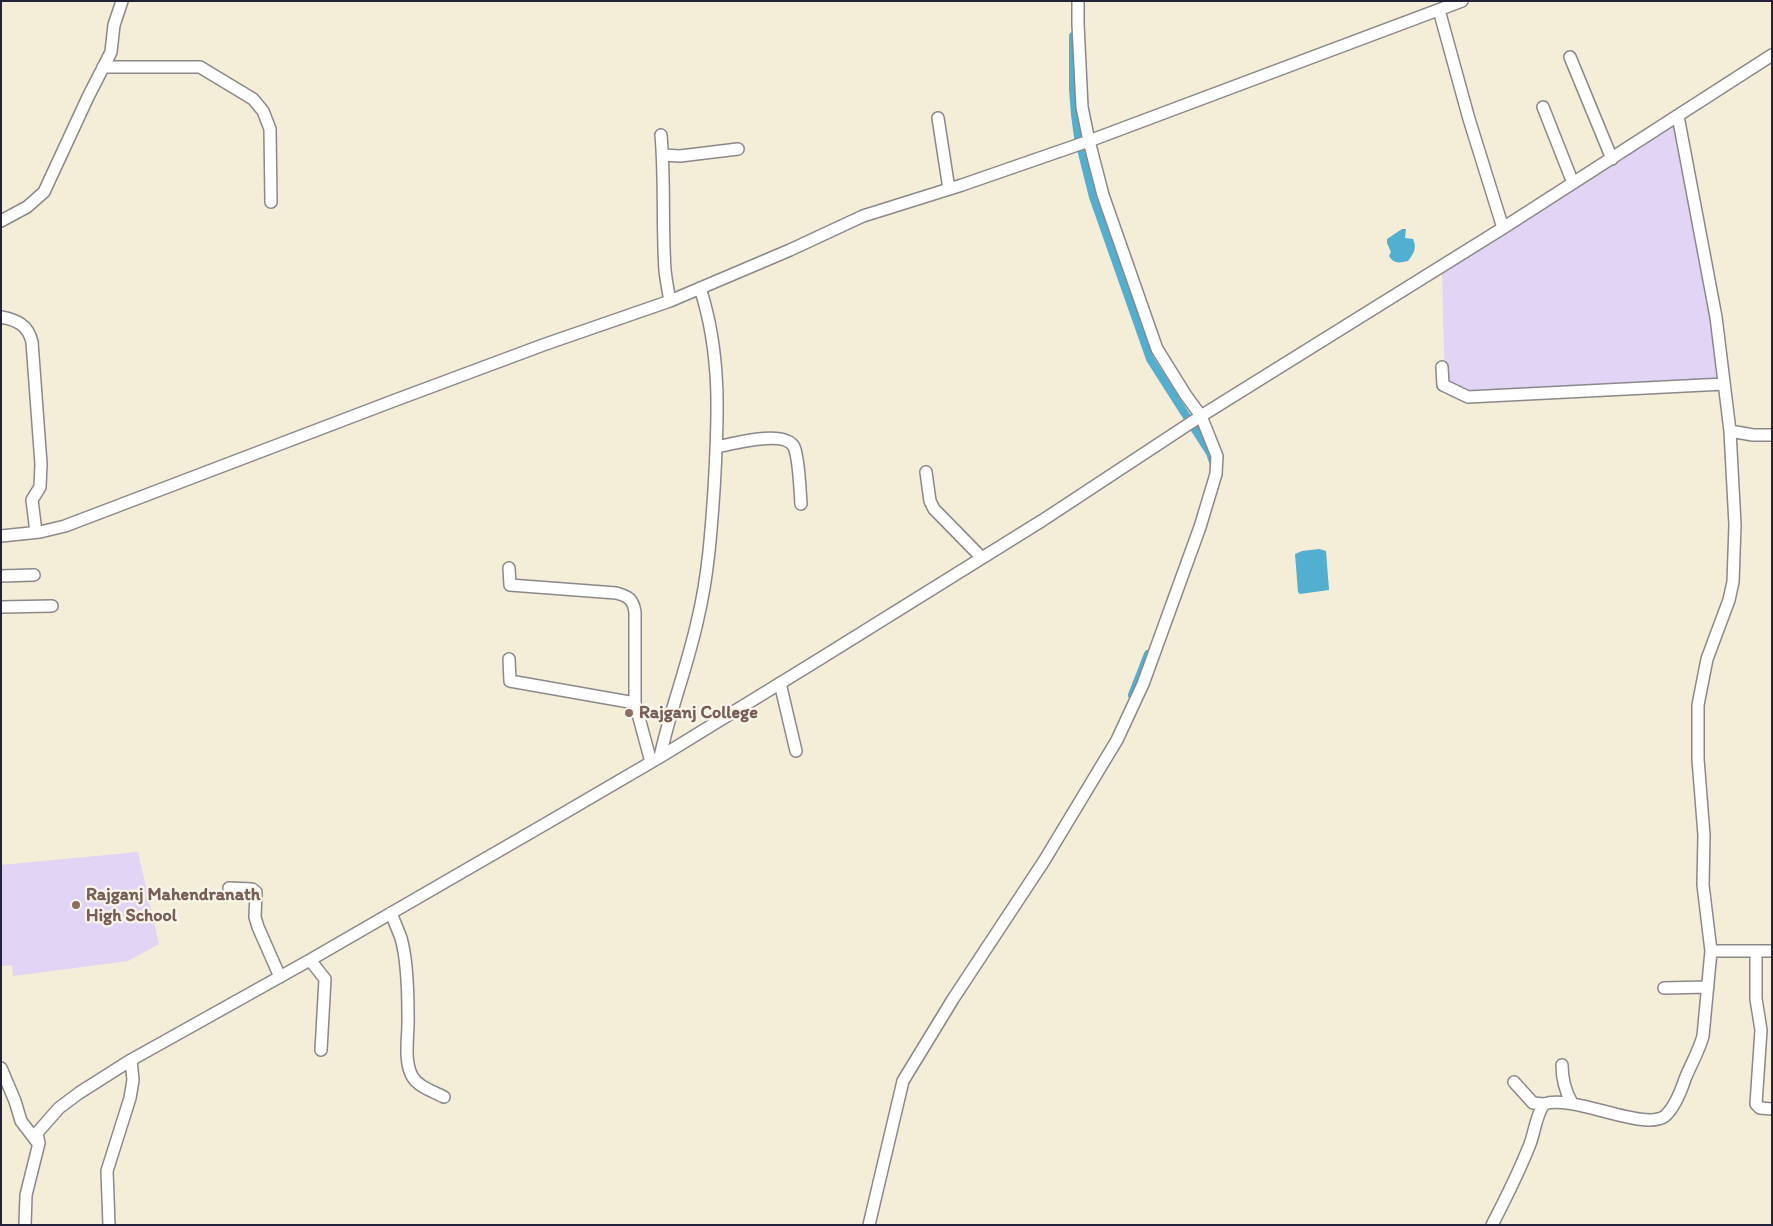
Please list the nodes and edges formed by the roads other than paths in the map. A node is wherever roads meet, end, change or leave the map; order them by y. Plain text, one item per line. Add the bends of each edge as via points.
1 (122, 1) edge
2 (1078, 1) edge
3 (1462, 1) edge
4 (1439, 10) junction
5 (1772, 55) edge
6 (1570, 57) dead end
7 (103, 67) junction
8 (1543, 107) dead end
9 (1678, 116) junction
10 (938, 118) dead end
11 (661, 135) dead end
12 (1083, 143) junction
13 (738, 148) dead end
14 (664, 155) junction
15 (1612, 159) junction
16 (1573, 183) junction
17 (949, 190) junction
18 (271, 202) dead end
19 (1, 221) edge
20 (1503, 228) junction
21 (700, 288) junction
22 (670, 301) junction
23 (1, 317) edge
24 (1442, 367) dead end
25 (1724, 384) junction
26 (1195, 420) junction
27 (1730, 431) junction
28 (1772, 435) edge
29 (717, 447) junction
30 (926, 472) dead end
31 (802, 504) dead end
32 (36, 532) junction
33 (1, 536) edge
34 (982, 558) junction
35 (510, 568) dead end
36 (34, 575) dead end
37 (1, 576) edge
38 (52, 606) dead end
39 (1, 608) edge
40 (509, 659) dead end
41 (780, 683) junction
42 (635, 703) junction
43 (796, 751) dead end
44 (655, 759) junction
45 (229, 888) dead end
46 (391, 913) junction
47 (1711, 951) junction
48 (1756, 951) junction
49 (1772, 951) edge
50 (310, 960) junction
51 (280, 977) junction
52 (1664, 988) dead end
53 (1708, 988) junction
54 (321, 1050) dead end
55 (131, 1060) junction
56 (1562, 1065) dead end
57 (1, 1068) edge
58 (1514, 1082) dead end
59 (444, 1097) dead end
60 (1572, 1103) junction
61 (1544, 1104) junction
62 (1772, 1109) edge
63 (38, 1143) junction
64 (25, 1225) edge
65 (109, 1225) edge
66 (868, 1225) edge
67 (1492, 1225) edge

1 - 7 street via 114,25 111,52
2 - 12 street
3 - 4 street
4 - 12 street
4 - 20 street
5 - 9 street
6 - 15 street
7 - 18 street via 200,67 253,99 263,111 270,129
7 - 19 street via 44,192 27,207
8 - 16 street
9 - 15 street
9 - 25 street via 1716,317
10 - 17 street
11 - 14 street
12 - 17 street
12 - 26 street via 1157,349 1185,394
13 - 14 street via 680,156
14 - 22 street via 665,272
15 - 16 street
16 - 20 street
17 - 21 street via 863,216
20 - 26 street
21 - 22 street
21 - 29 street via 717,372
22 - 32 street via 402,397 65,526
23 - 32 street via 22,324 32,342 42,464 40,487 32,500
24 - 25 street via 1443,385 1468,397
25 - 27 street
26 - 34 street
26 - 66 street via 1216,456 1216,474 1143,684 1117,740 1088,790 903,1081
27 - 28 street
27 - 47 street via 1735,525 1733,582 1701,683 1697,728 1704,835 1703,885
29 - 31 street via 772,438 789,442 796,454
29 - 44 street via 704,590 693,637
30 - 34 street via 934,509
32 - 33 street
34 - 41 street
35 - 42 street via 510,585 616,593 630,598 635,612
36 - 37 street
38 - 39 street
40 - 42 street via 510,681
41 - 43 street
41 - 44 street
42 - 44 street
44 - 46 street
45 - 51 street via 256,892 255,917
46 - 50 street
46 - 59 street via 403,953 409,1068 419,1084
47 - 48 street
47 - 53 street
48 - 49 street
48 - 62 street via 1756,994 1761,1030 1756,1104 1760,1108
50 - 51 street
50 - 54 street via 325,979
51 - 55 street
52 - 53 street
53 - 60 street via 1700,1046 1680,1093 1663,1118 1651,1120
55 - 63 street via 59,1108 37,1133
55 - 65 street via 133,1080 130,1098 107,1171
56 - 60 street via 1562,1079
57 - 63 street via 21,1121
58 - 61 street via 1533,1103
60 - 61 street
61 - 67 street via 1521,1165
63 - 64 street via 26,1195

